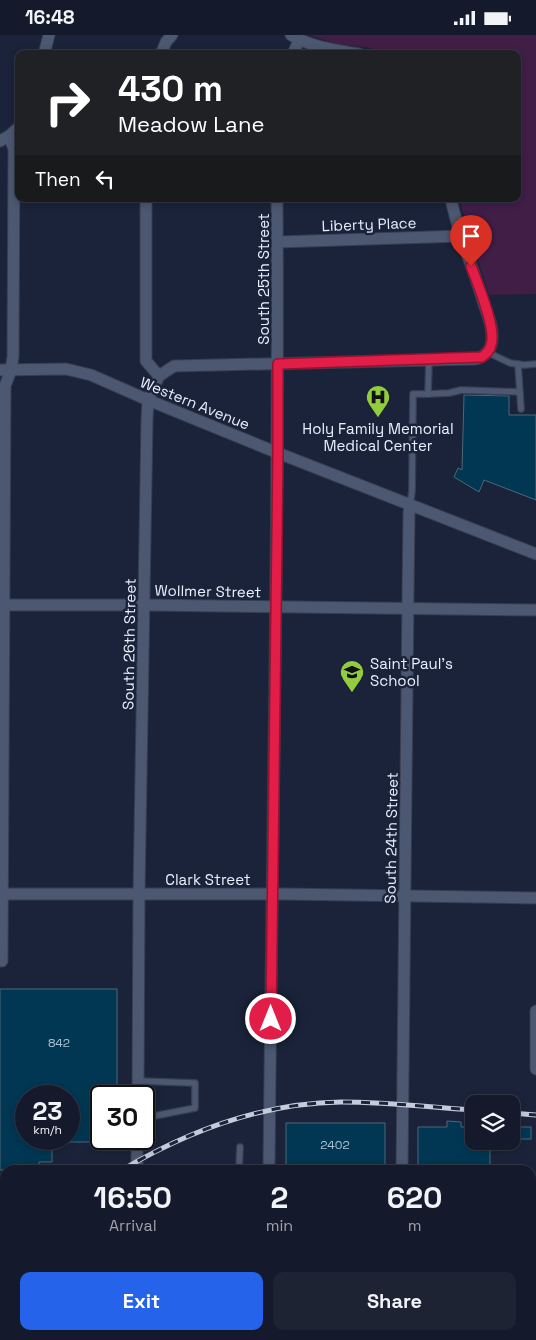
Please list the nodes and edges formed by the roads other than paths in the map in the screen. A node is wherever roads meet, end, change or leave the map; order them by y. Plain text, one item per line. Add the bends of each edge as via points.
1 (50, 35) edge
2 (172, 35) edge
3 (295, 37) edge
4 (45, 50) edge
5 (163, 50) edge
6 (293, 50) edge
7 (331, 50) edge
8 (9, 138) edge
9 (146, 202) edge
10 (277, 202) edge
11 (451, 202) edge
12 (461, 236) junction
13 (278, 242) junction
14 (487, 352) junction
15 (429, 360) junction
16 (278, 364) junction
17 (518, 364) junction
18 (536, 364) edge
19 (5, 370) edge
20 (159, 376) junction
21 (520, 392) junction
22 (428, 393) junction
23 (148, 401) junction
24 (521, 409) dead end
25 (278, 453) junction
26 (410, 506) junction
27 (536, 554) edge
28 (2, 605) edge
29 (144, 605) junction
30 (275, 607) junction
31 (408, 608) junction
32 (536, 610) edge
33 (1, 894) edge
34 (139, 894) junction
35 (272, 894) junction
36 (405, 895) junction
37 (536, 898) edge
38 (2, 961) dead end
39 (536, 1011) edge
40 (536, 1069) edge
41 (138, 1081) junction
42 (138, 1085) edge
43 (155, 1116) edge
44 (240, 1147) dead end
45 (137, 1150) edge
46 (137, 1165) edge
47 (239, 1165) edge
48 (270, 1165) edge
49 (402, 1165) edge

1 - 4 street
2 - 5 street
3 - 6 street
3 - 7 street
8 - 19 street via 14,149 13,357
9 - 20 street via 146,361
10 - 13 street, South 25th Street
11 - 12 street
12 - 13 street, Liberty Place
12 - 14 street via 492,328 492,345
13 - 16 street, South 25th Street
14 - 15 street via 479,358
14 - 17 lane
15 - 16 street
15 - 22 lane
16 - 20 street via 174,366
16 - 25 street, South 25th Street
17 - 18 lane
17 - 21 lane
19 - 23 street, Western Avenue via 66,369 91,375
19 - 28 street
20 - 23 street, South 26th Street
21 - 22 lane
21 - 24 lane
22 - 26 lane via 413,394
23 - 25 street, Western Avenue
23 - 29 street, South 26th Street
25 - 26 street, Western Avenue
25 - 30 street, South 25th Street
26 - 27 street, Western Avenue
26 - 31 street, South 24th Street
28 - 29 street, Wollmer Street
28 - 33 street
29 - 30 street, Wollmer Street
29 - 34 street, South 26th Street
30 - 31 street, Wollmer Street
30 - 35 street, South 25th Street
31 - 32 street, Wollmer Street
31 - 36 street, South 24th Street
33 - 34 street, Clark Street
33 - 38 street
34 - 35 street, Clark Street
34 - 41 street, South 26th Street
35 - 36 street, Clark Street
35 - 48 street, South 25th Street
36 - 37 street, Clark Street
36 - 49 street, South 24th Street
39 - 40 street
41 - 42 street, South 26th Street
41 - 43 lane via 195,1083 195,1109
44 - 47 lane
45 - 46 street

